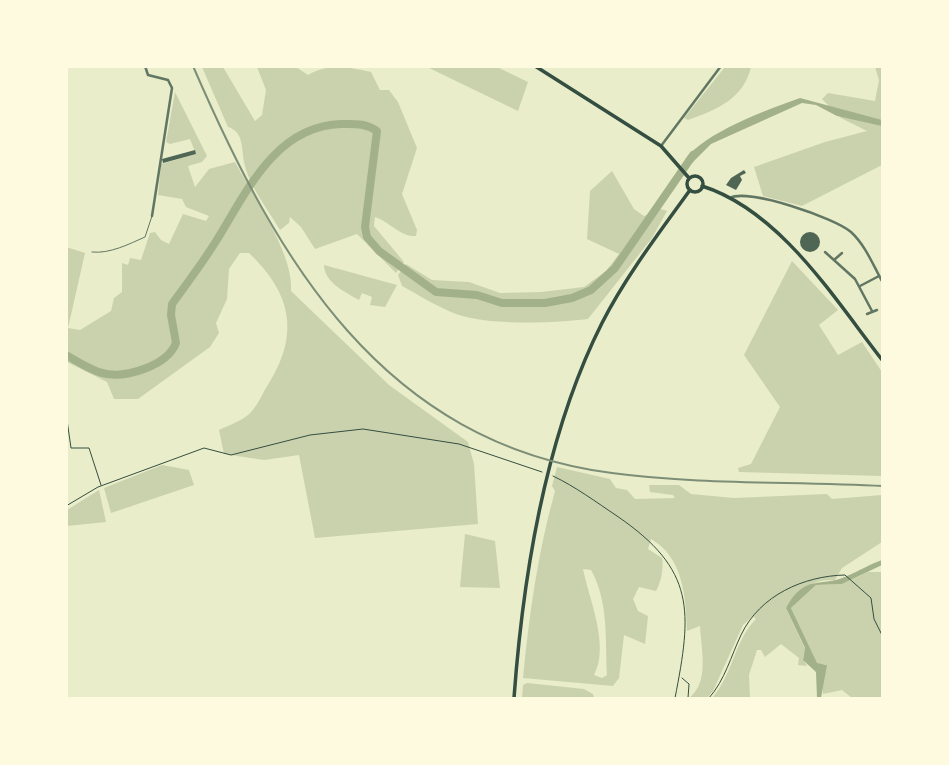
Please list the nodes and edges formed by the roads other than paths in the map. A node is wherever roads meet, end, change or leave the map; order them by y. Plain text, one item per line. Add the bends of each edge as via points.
1 (145, 66) edge
2 (535, 66) edge
3 (721, 66) edge
4 (661, 146) junction
5 (689, 178) junction
6 (702, 186) junction
7 (690, 190) junction
8 (730, 198) junction
9 (152, 216) joint
10 (825, 251) dead end
11 (92, 252) dead end
12 (842, 253) dead end
13 (834, 260) junction
14 (879, 276) junction
15 (883, 283) edge
16 (860, 286) junction
17 (877, 310) dead end
18 (872, 311) junction
19 (867, 314) dead end
20 (883, 361) edge
21 (514, 698) edge

1 - 9 street via 148,75 168,80 172,88
2 - 4 main road
3 - 4 street
4 - 5 main road
5 - 6 main road via 698,176
5 - 7 main road
6 - 7 main road
6 - 8 main road
7 - 21 main road via 628,279 584,360 559,440 524,589
8 - 14 street via 744,195 832,220 855,236
8 - 20 main road via 762,221 814,272
9 - 11 lane via 142,238 108,253
10 - 13 street
12 - 13 street
13 - 16 street
14 - 15 street
14 - 16 street
16 - 18 street
17 - 18 street
18 - 19 street

